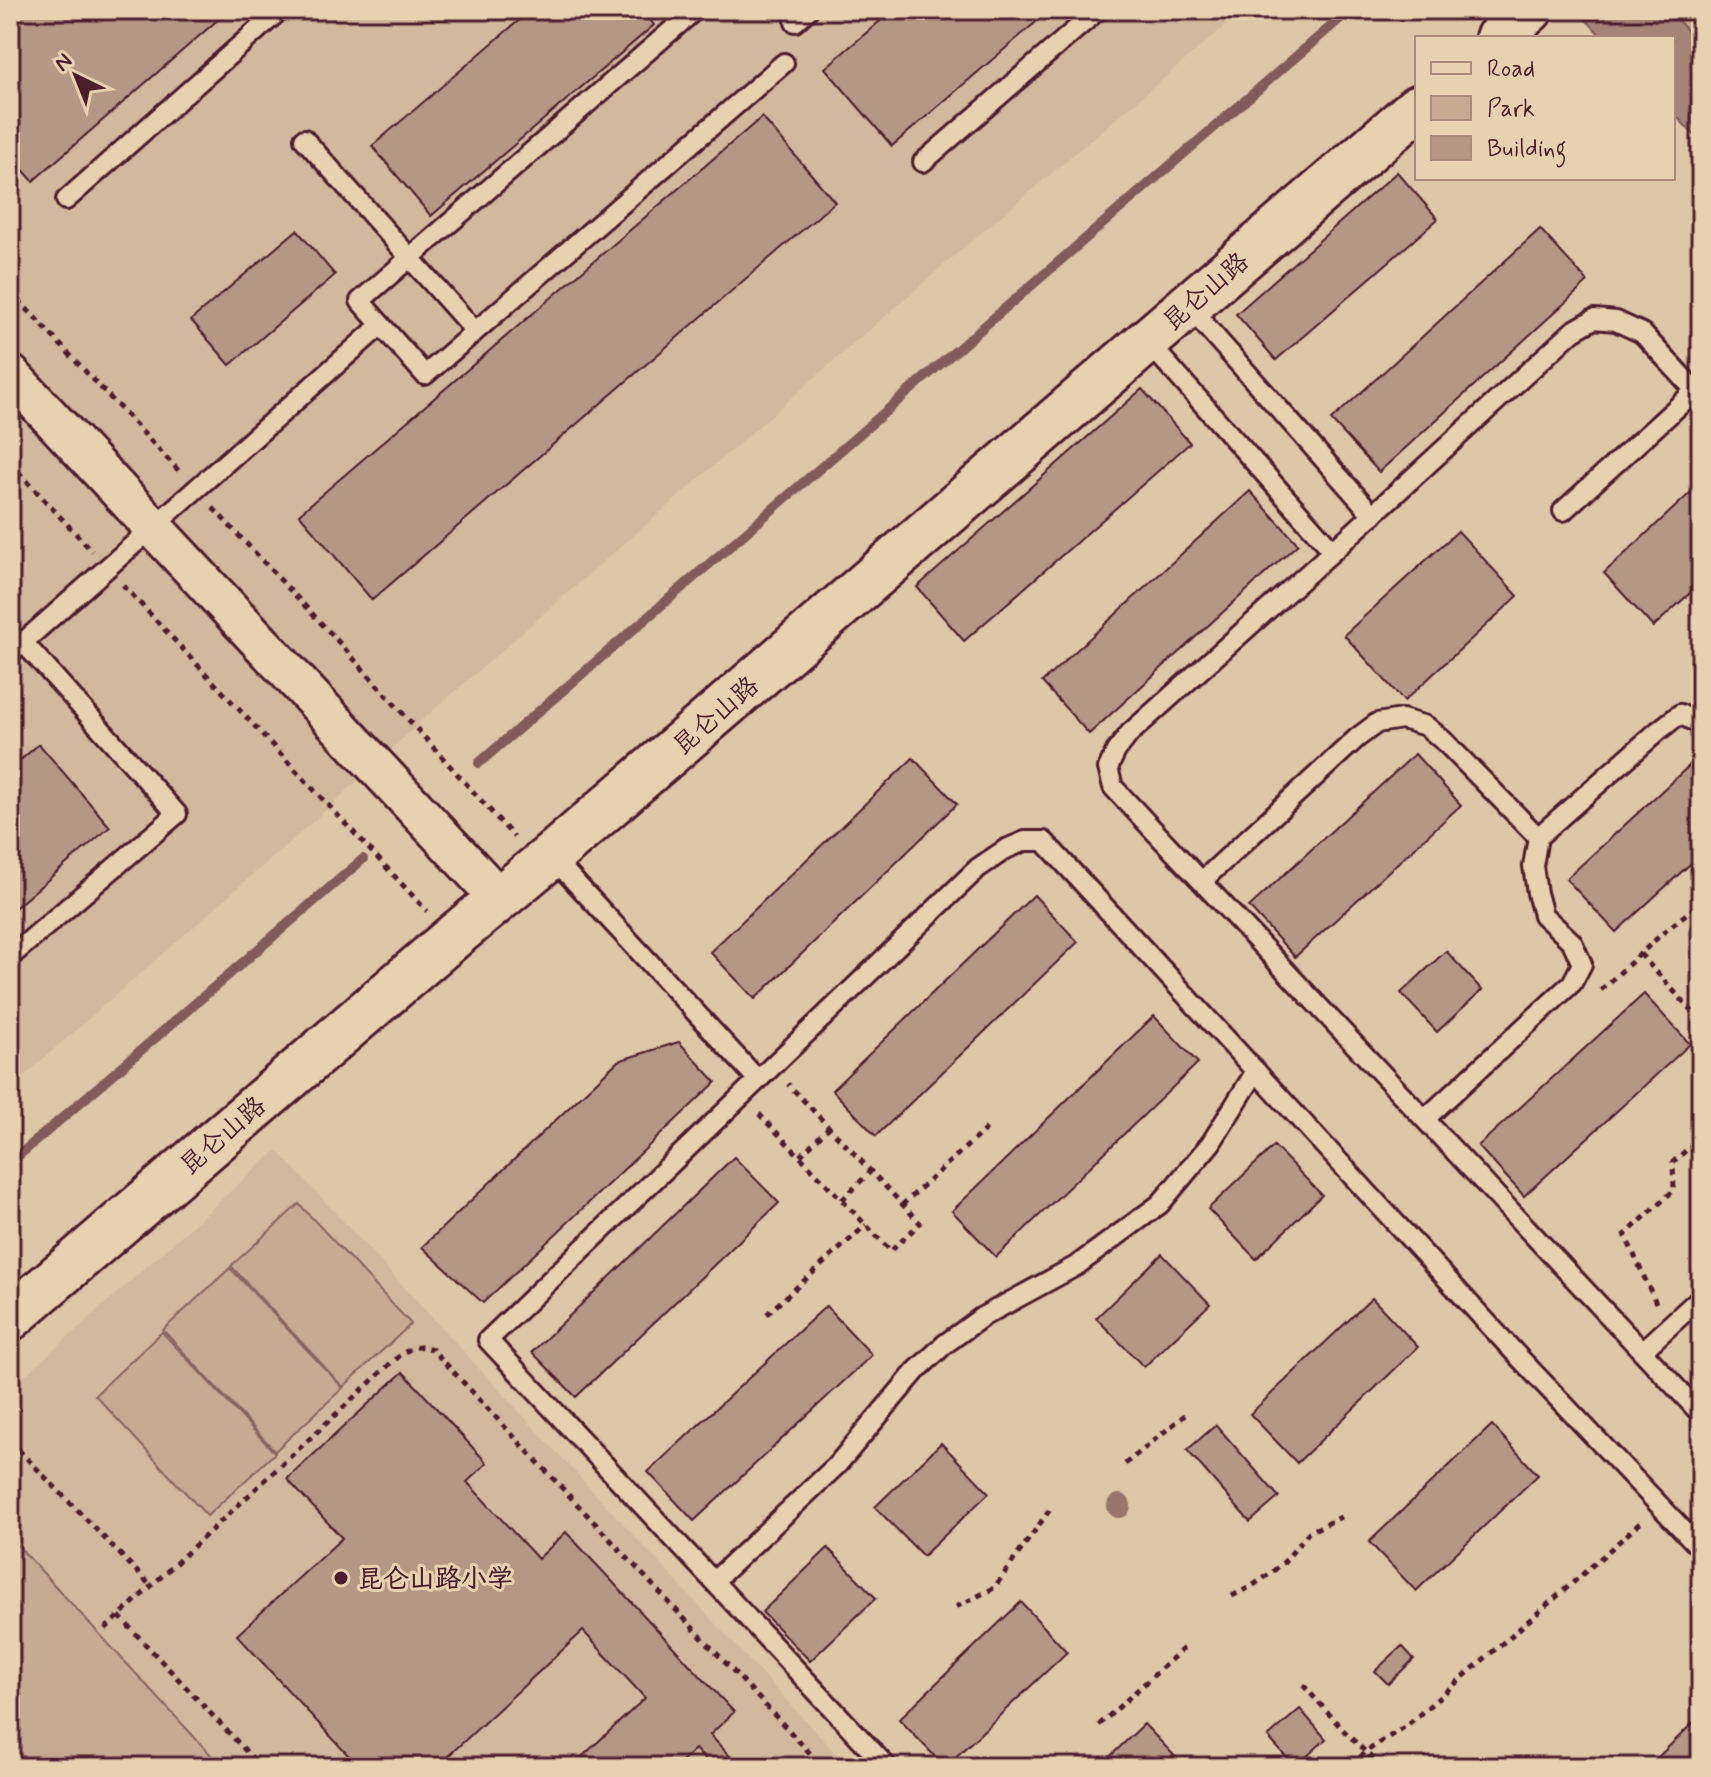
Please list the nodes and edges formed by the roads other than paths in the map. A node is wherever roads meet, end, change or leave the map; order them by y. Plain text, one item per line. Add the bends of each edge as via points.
1 (280, 10) edge
2 (695, 10) edge
3 (1098, 10) edge
4 (1530, 10) edge
5 (1500, 36) edge
6 (784, 63) dead end
7 (1415, 110) edge
8 (304, 139) dead end
9 (923, 162) dead end
10 (66, 200) dead end
11 (409, 258) junction
12 (1188, 306) junction
13 (381, 325) junction
14 (475, 331) junction
15 (1147, 341) junction
16 (10, 374) edge
17 (1698, 394) edge
18 (1563, 511) dead end
19 (1373, 515) junction
20 (152, 527) junction
21 (1333, 551) junction
22 (17, 648) edge
23 (1701, 725) edge
24 (1538, 837) junction
25 (545, 861) junction
26 (1202, 881) junction
27 (499, 898) junction
28 (10, 957) edge
29 (1256, 1071) junction
30 (765, 1074) junction
31 (1425, 1119) junction
32 (1701, 1297) edge
33 (10, 1318) edge
34 (1642, 1351) junction
35 (1701, 1414) edge
36 (1701, 1549) edge
37 (714, 1581) junction
38 (887, 1767) edge

1 - 10 lane
2 - 11 lane
3 - 9 lane
4 - 5 street
6 - 14 lane
7 - 12 street, 昆仑山路
8 - 11 lane
11 - 13 lane via 360,301
11 - 14 lane
12 - 15 street, 昆仑山路
12 - 19 lane
13 - 14 lane via 425,375
13 - 20 lane
15 - 21 lane
15 - 25 street, 昆仑山路
16 - 20 street
17 - 18 lane
17 - 19 lane via 1642,333 1616,321 1594,319 1573,331
19 - 21 lane
20 - 22 lane
20 - 27 street
21 - 26 lane via 1130,733 1108,768 1113,787
22 - 28 lane via 177,814
23 - 24 lane via 1680,714
24 - 26 lane via 1445,742 1426,726 1402,719 1377,723 1357,738
24 - 31 lane via 1533,866 1543,915 1572,942 1582,964 1572,983
25 - 27 street, 昆仑山路
25 - 30 lane
26 - 31 lane
27 - 33 street, 昆仑山路
29 - 30 lane via 1044,841 1025,841 978,868
29 - 36 lane
29 - 37 lane via 1211,1143 1160,1204 1076,1266 982,1317 945,1344 837,1465
30 - 37 lane via 488,1340
31 - 34 lane
32 - 34 lane
34 - 35 lane
37 - 38 lane

